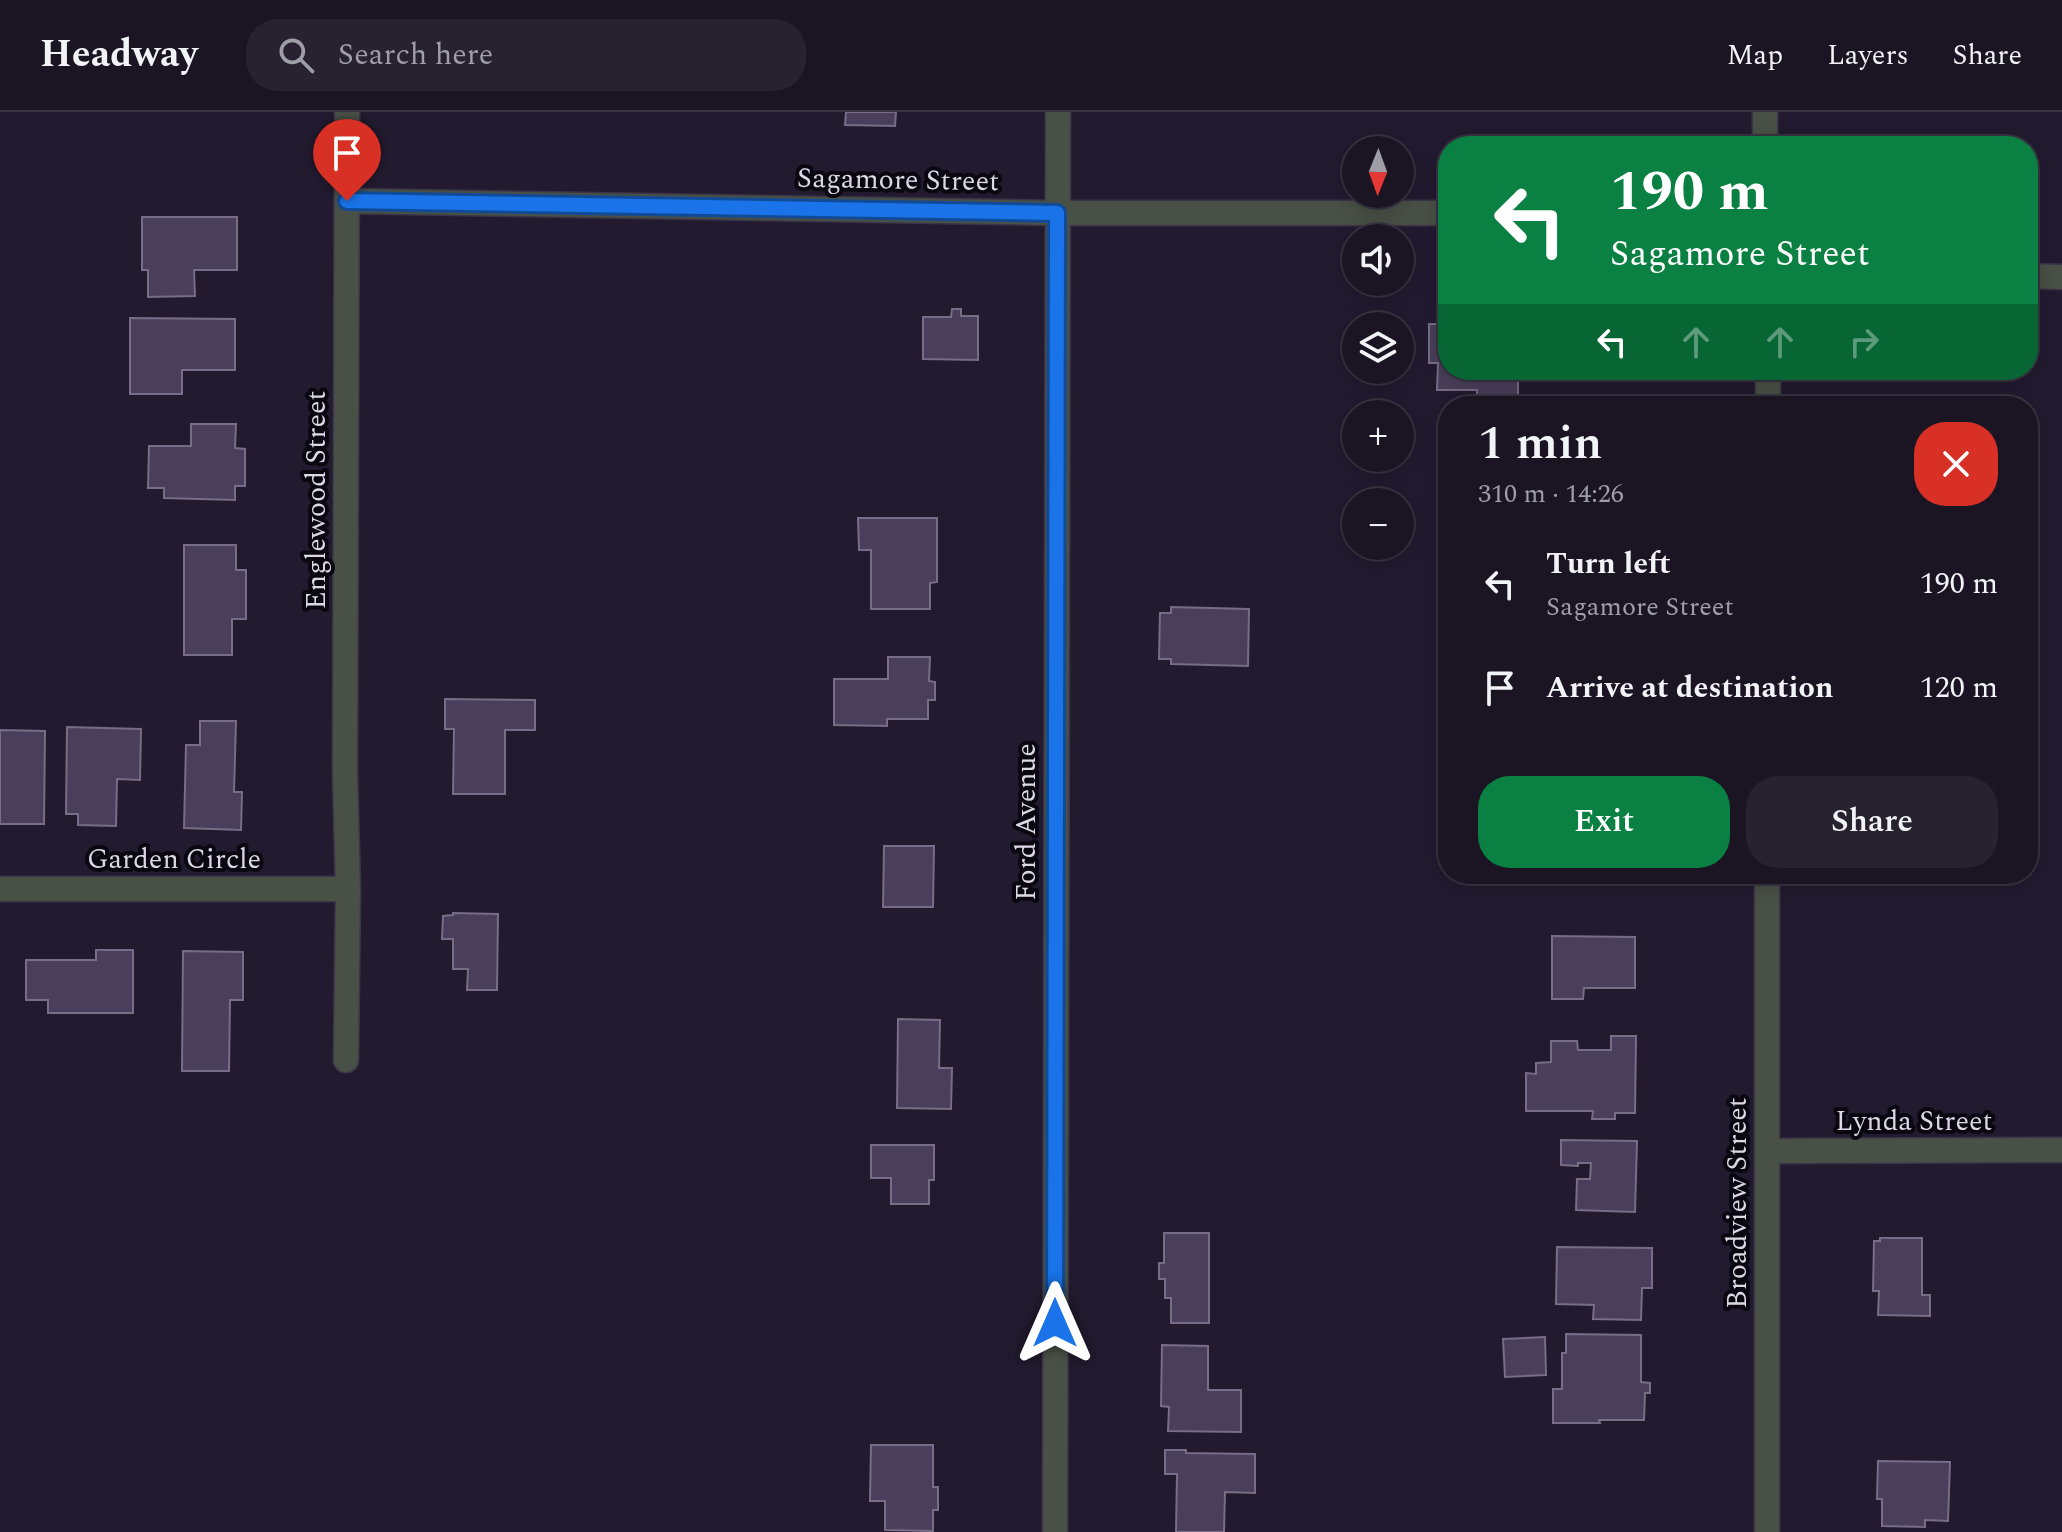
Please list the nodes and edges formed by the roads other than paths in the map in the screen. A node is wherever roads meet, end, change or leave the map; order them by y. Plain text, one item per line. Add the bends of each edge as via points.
1 (347, 112) edge
2 (1058, 112) edge
3 (1765, 112) edge
4 (1765, 136) edge
5 (347, 201) junction
6 (1057, 213) junction
7 (1438, 213) edge
8 (2038, 276) edge
9 (2062, 277) edge
10 (1767, 884) edge
11 (0, 889) edge
12 (348, 889) junction
13 (346, 1060) dead end
14 (2062, 1150) edge
15 (1767, 1151) junction
16 (1055, 1532) edge
17 (1767, 1532) edge

1 - 5 street, Englewood Street
2 - 6 street, Ford Avenue
3 - 4 street
5 - 6 street, Sagamore Street
5 - 12 street, Englewood Street
6 - 7 street, Sagamore Street
6 - 16 street, Ford Avenue
8 - 9 street
10 - 15 street, Broadview Street
11 - 12 street, Garden Circle
12 - 13 street, Englewood Street
14 - 15 street, Lynda Street
15 - 17 street, Broadview Street

